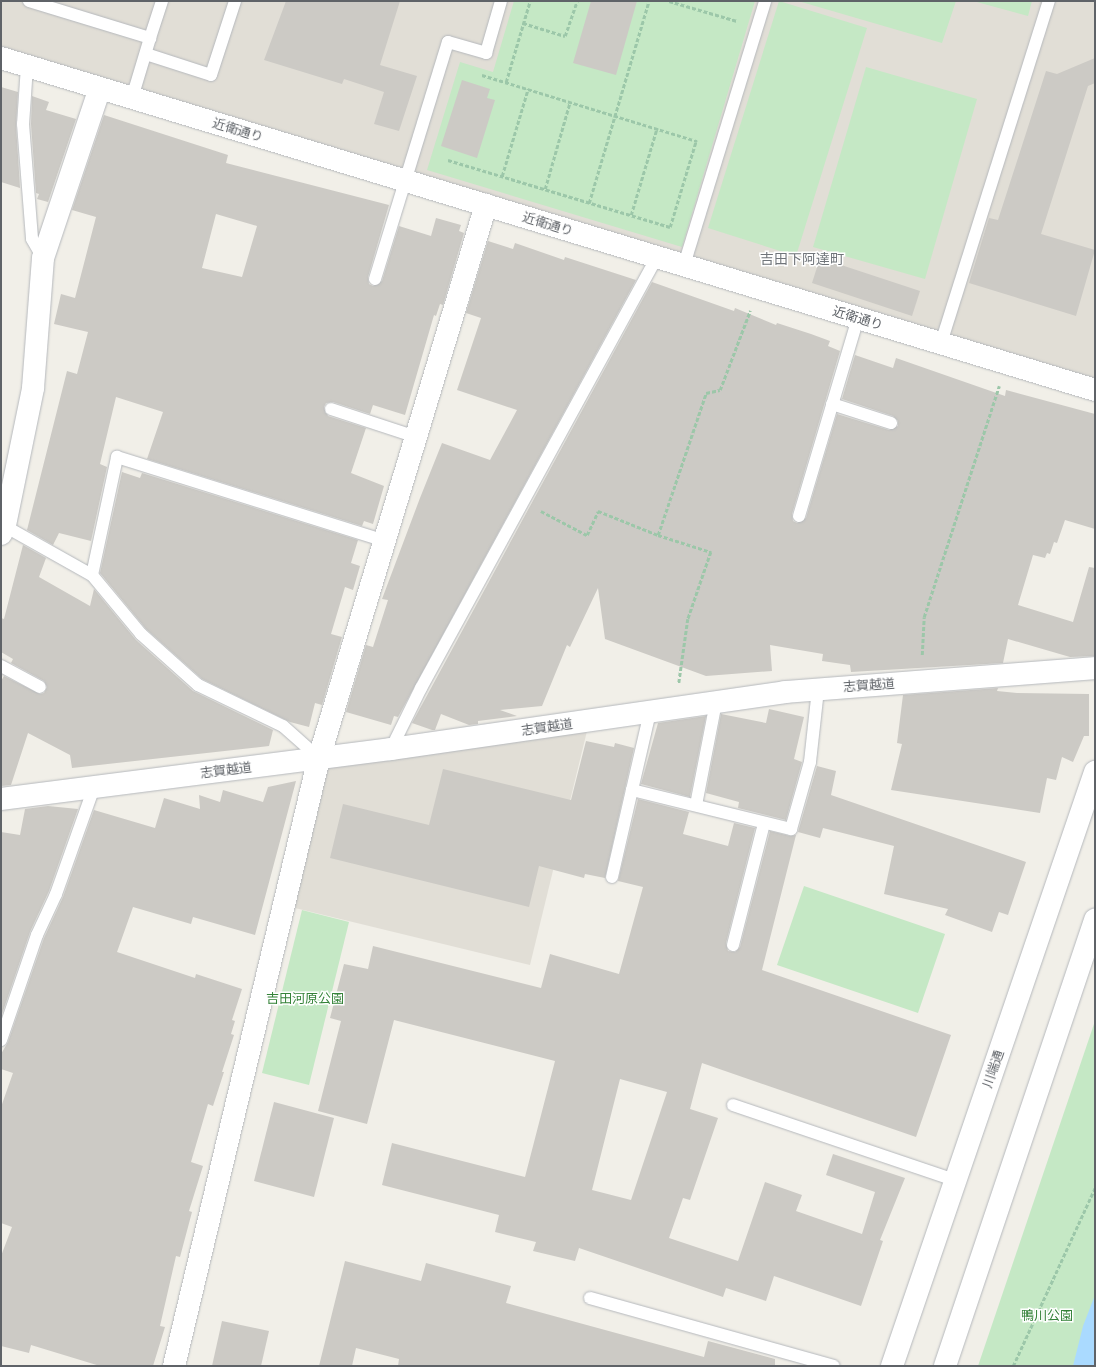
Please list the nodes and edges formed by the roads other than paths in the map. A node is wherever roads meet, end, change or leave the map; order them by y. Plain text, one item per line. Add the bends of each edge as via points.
1 (29, 1) edge
2 (162, 1) edge
3 (235, 1) edge
4 (501, 1) edge
5 (765, 1) edge
6 (1049, 1) edge
7 (150, 38) junction
8 (146, 54) junction
9 (1, 58) edge
10 (27, 66) junction
11 (100, 88) junction
12 (132, 98) junction
13 (407, 181) junction
14 (486, 206) junction
15 (657, 257) junction
16 (43, 258) junction
17 (684, 266) junction
18 (375, 279) dead end
19 (858, 318) junction
20 (941, 343) junction
21 (1095, 390) edge
22 (832, 404) junction
23 (331, 409) dead end
24 (891, 423) dead end
25 (416, 437) junction
26 (799, 516) dead end
27 (2, 528) edge
28 (385, 541) junction
29 (92, 575) junction
30 (1, 666) edge
31 (1095, 668) edge
32 (40, 687) dead end
33 (818, 689) junction
34 (716, 702) junction
35 (650, 712) junction
36 (391, 749) junction
37 (319, 758) junction
38 (1095, 772) edge
39 (94, 787) junction
40 (632, 790) junction
41 (1, 799) edge
42 (696, 805) junction
43 (764, 823) junction
44 (612, 877) dead end
45 (1095, 920) edge
46 (733, 945) dead end
47 (1, 1040) edge
48 (733, 1105) dead end
49 (955, 1180) junction
50 (590, 1298) dead end
51 (174, 1366) edge
52 (834, 1366) edge
53 (892, 1366) edge
54 (945, 1366) edge

1 - 7 lane
2 - 7 lane
3 - 8 lane via 212,75
4 - 13 lane via 486,53 448,42
5 - 17 lane
6 - 20 lane
7 - 8 lane
8 - 12 lane
9 - 10 street, 近衛通り
10 - 11 street, 近衛通り
10 - 16 lane via 23,124 32,239
11 - 12 street, 近衛通り
11 - 16 street
12 - 13 street, 近衛通り
13 - 14 street, 近衛通り
13 - 18 lane
14 - 15 street, 近衛通り
14 - 25 street
15 - 17 street, 近衛通り
15 - 36 lane via 421,688
16 - 27 street via 33,388
17 - 19 street, 近衛通り
19 - 20 street, 近衛通り
19 - 22 lane
20 - 21 street, 近衛通り
22 - 24 lane
22 - 26 lane
23 - 25 lane
25 - 28 street
27 - 29 lane
28 - 29 lane via 117,457
28 - 37 street
29 - 37 lane via 141,634 198,685 283,726
30 - 32 lane
31 - 33 street, 志賀越道
33 - 34 street, 志賀越道
33 - 43 lane via 810,762 791,829
34 - 35 street, 志賀越道
34 - 42 lane
35 - 36 street, 志賀越道
35 - 40 lane
36 - 37 street, 志賀越道
37 - 39 street, 志賀越道
37 - 51 street
38 - 49 street, 川端通
39 - 41 street, 志賀越道
39 - 47 lane via 56,894 37,935
40 - 42 lane
40 - 44 lane
42 - 43 lane
43 - 46 lane
45 - 54 street
48 - 49 lane
49 - 53 street, 川端通
50 - 52 lane

